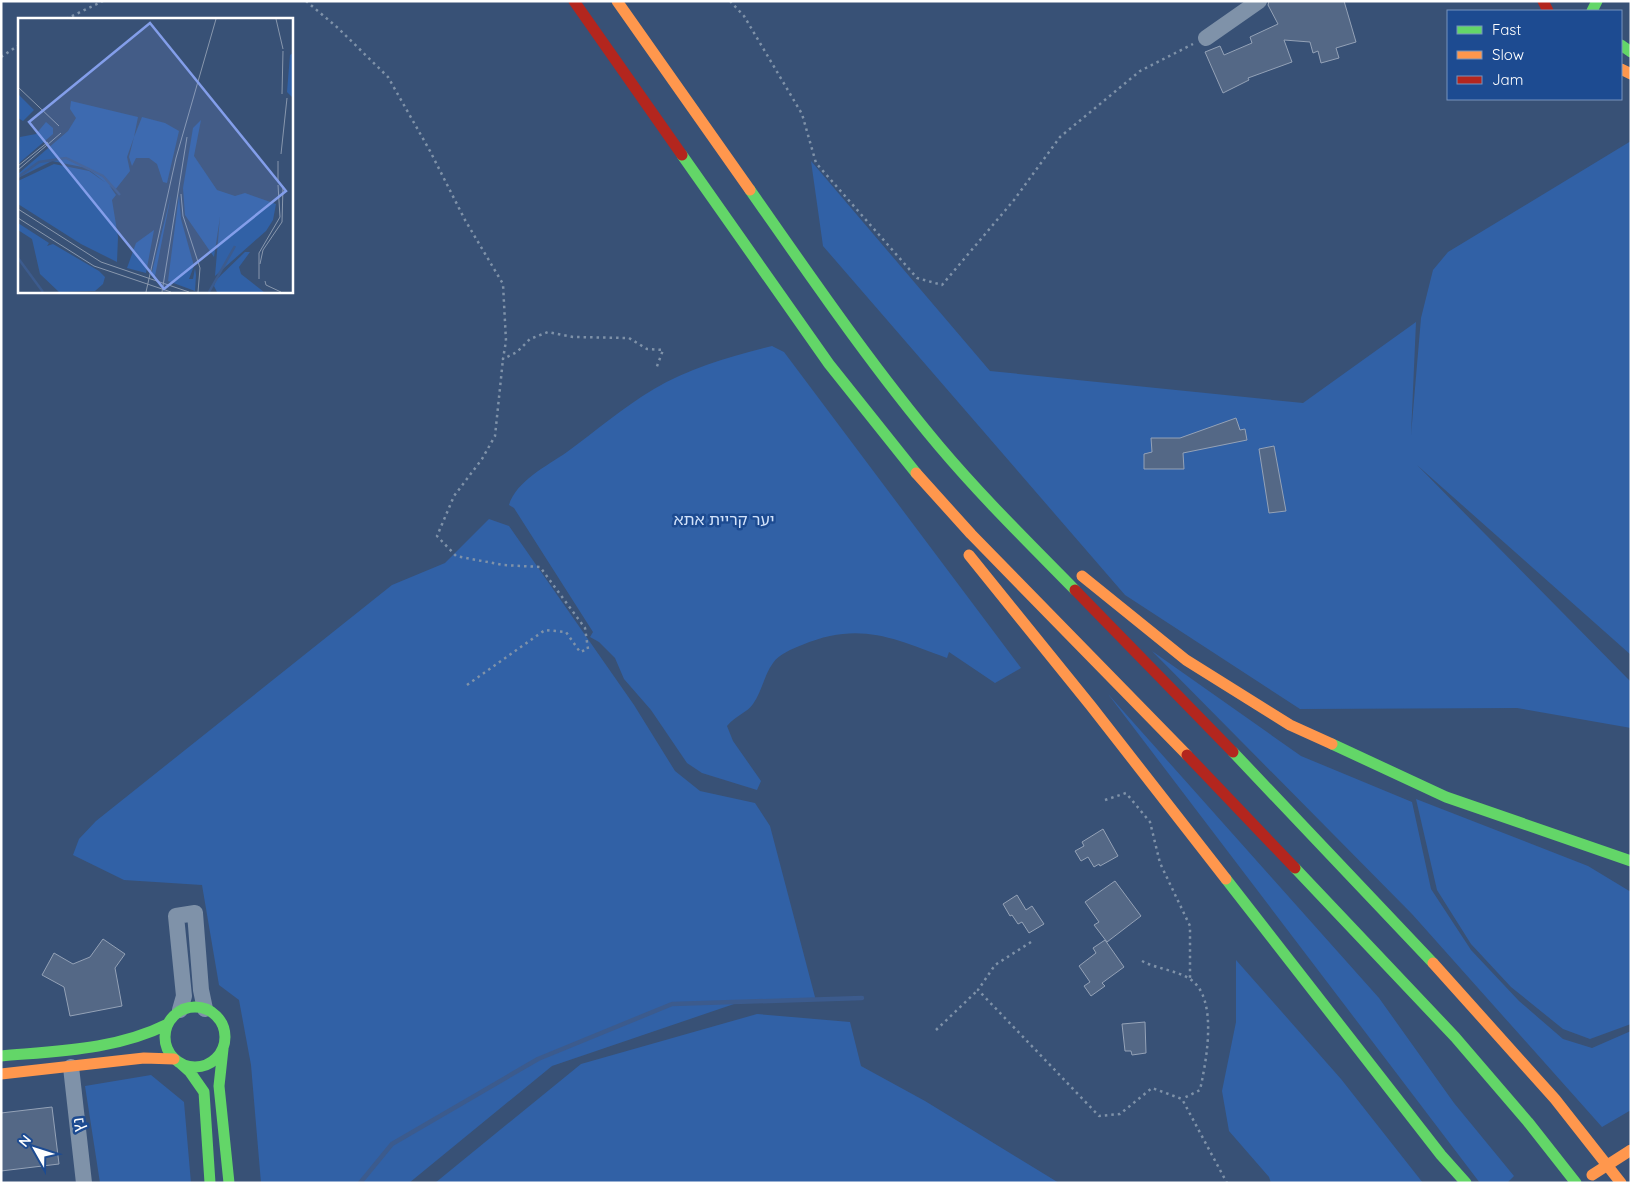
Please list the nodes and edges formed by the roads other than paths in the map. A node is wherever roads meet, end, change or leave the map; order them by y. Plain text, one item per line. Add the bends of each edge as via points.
1 (574, 1) edge
2 (617, 1) edge
3 (1258, 1) edge
4 (1206, 38) road end
5 (799, 321) junction
6 (899, 397) junction
7 (942, 519) dead end
8 (959, 542) dead end
9 (1058, 555) dead end
10 (1072, 568) dead end
11 (1631, 862) edge
12 (205, 1009) junction
13 (180, 1010) junction
14 (168, 1024) junction
15 (223, 1049) junction
16 (1, 1056) edge
17 (177, 1062) junction
18 (71, 1067) junction
19 (1, 1074) edge
20 (1631, 1150) edge
21 (1441, 1155) junction
22 (84, 1183) edge
23 (210, 1183) edge
24 (229, 1183) edge
25 (1460, 1183) edge
26 (1466, 1183) edge
27 (1578, 1183) edge
28 (1621, 1183) edge

1 - 5 main road
2 - 6 main road via 827,301
3 - 4 street
5 - 7 main road
5 - 27 main road via 872,419 971,534 1258,828 1455,1037
6 - 9 main road via 1029,531
6 - 28 main road via 996,510 1284,804 1481,1014
8 - 21 main road
10 - 11 main road via 1186,660 1290,725 1446,797
12 - 13 main road via 190,1007
12 - 13 street via 194,913 176,916 184,996
12 - 15 main road via 219,1018 224,1028
13 - 14 main road
14 - 16 main road via 152,1034 129,1041
14 - 17 main road via 164,1039 166,1049
15 - 17 main road via 210,1063 200,1067
15 - 24 main road via 219,1086
17 - 18 main road via 144,1058
17 - 23 main road via 190,1072 204,1092
18 - 19 main road
18 - 22 street, נץ
20 - 27 main road
21 - 25 main road
21 - 26 main road

